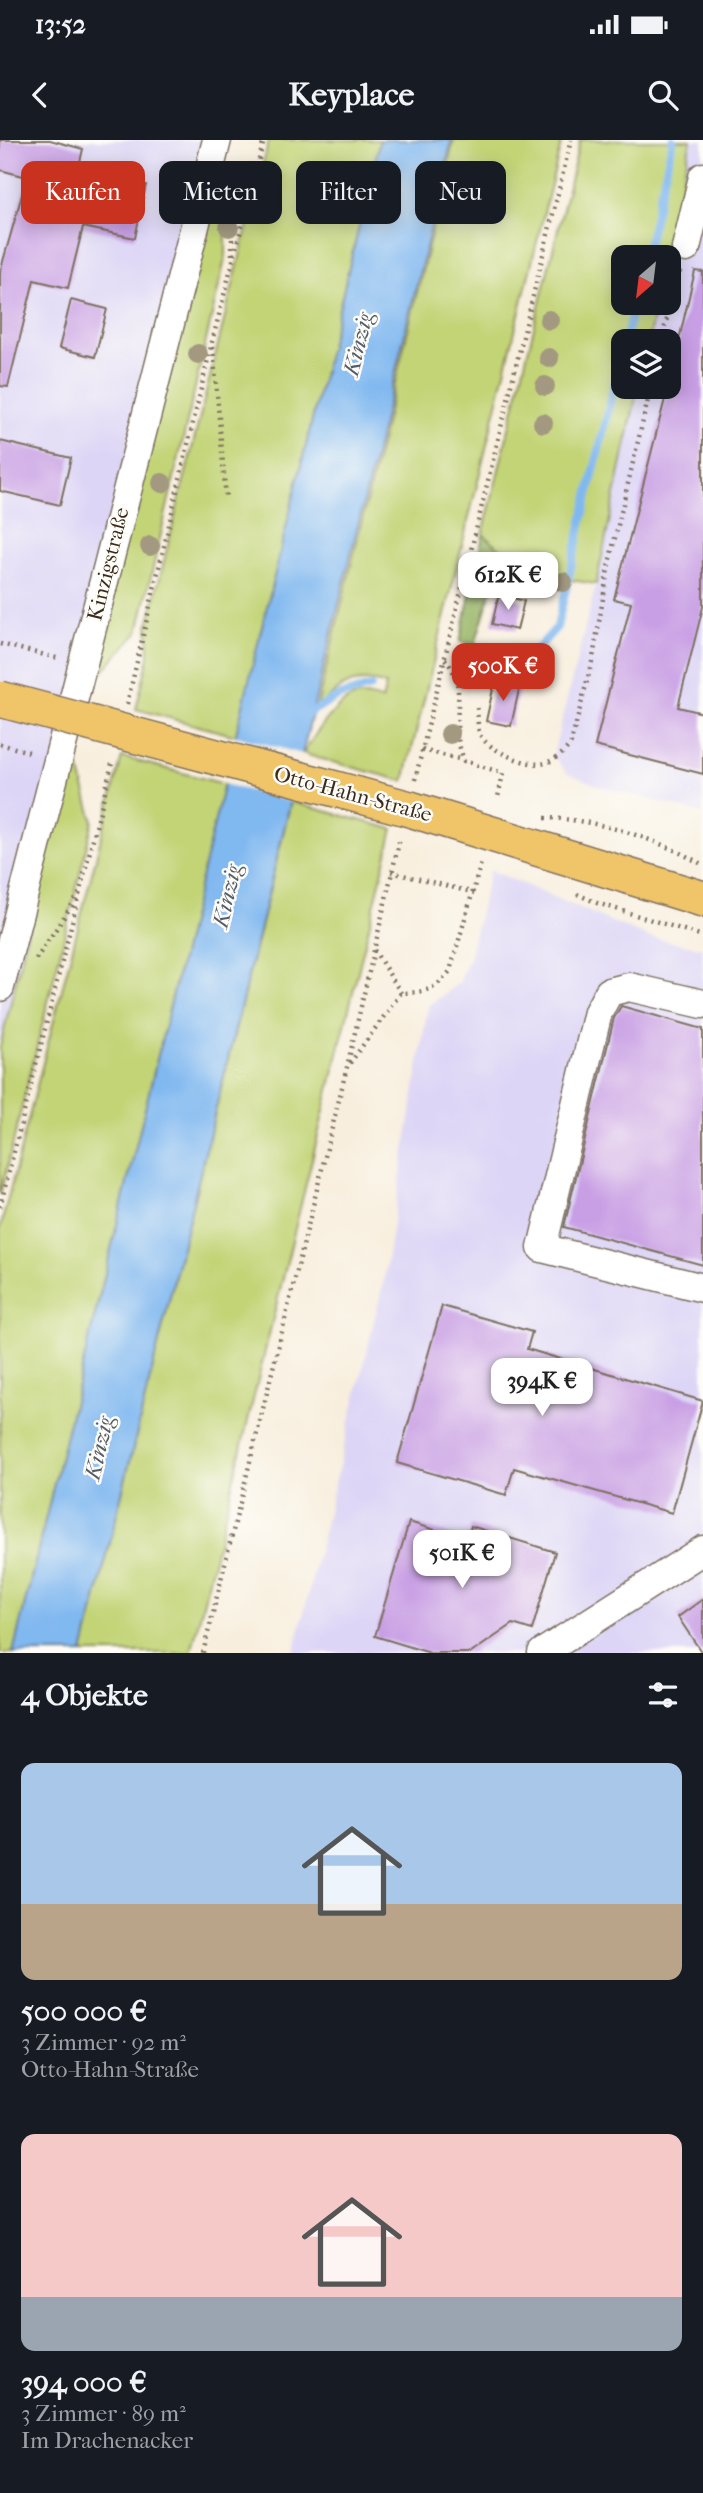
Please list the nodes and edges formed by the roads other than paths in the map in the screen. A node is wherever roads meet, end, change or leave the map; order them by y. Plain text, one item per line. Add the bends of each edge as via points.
1 (210, 142) edge
2 (703, 177) edge
3 (686, 248) road end
4 (0, 699) edge
5 (703, 899) edge
6 (0, 987) edge
7 (703, 1004) edge
8 (703, 1288) edge
9 (703, 1550) edge
10 (542, 1653) edge

1 - 6 street, Kinzigstraße
2 - 3 street
4 - 5 main road, Otto-Hahn-Straße, bridge via 410,805
7 - 8 street via 629,987 609,992 598,1012 542,1248
9 - 10 street

